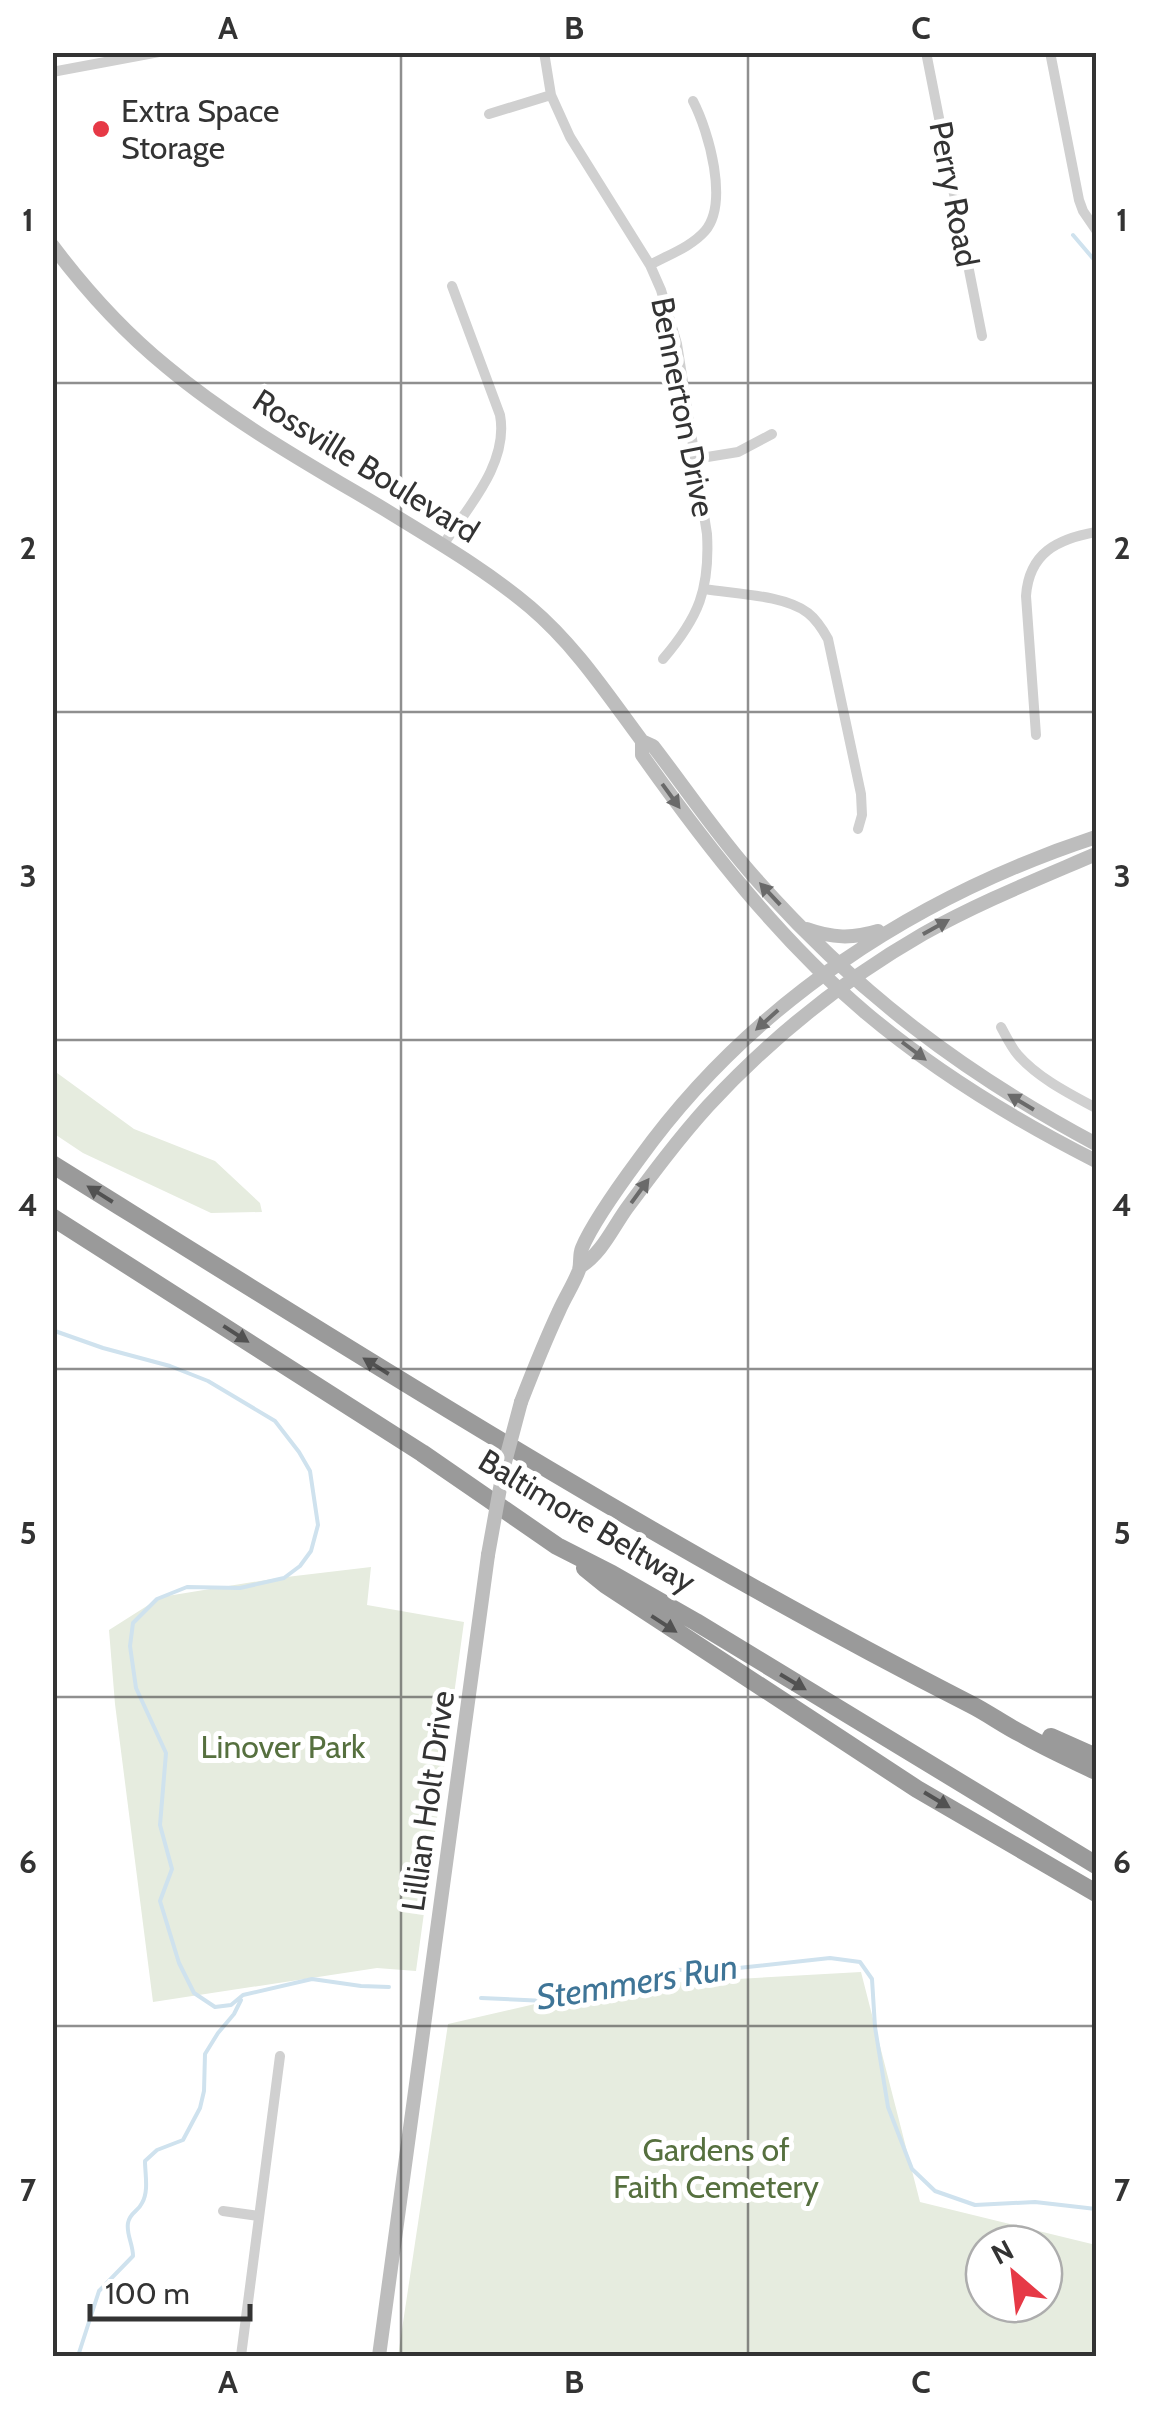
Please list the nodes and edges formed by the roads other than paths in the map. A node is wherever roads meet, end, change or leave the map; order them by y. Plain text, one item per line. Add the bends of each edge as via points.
1 (159, 52) edge
2 (544, 52) edge
3 (926, 52) edge
4 (1050, 52) edge
5 (52, 72) edge
6 (551, 95) junction
7 (693, 102) dead end
8 (489, 114) dead end
9 (1096, 230) edge
10 (52, 245) edge
11 (650, 265) junction
12 (452, 286) dead end
13 (982, 336) dead end
14 (772, 434) dead end
15 (695, 459) junction
16 (1096, 532) edge
17 (443, 545) junction
18 (705, 588) junction
19 (663, 659) dead end
20 (1036, 735) dead end
21 (642, 742) junction
22 (858, 828) dead end
23 (1096, 837) edge
24 (1096, 854) edge
25 (898, 924) junction
26 (801, 927) junction
27 (837, 964) junction
28 (824, 974) junction
29 (853, 978) junction
30 (838, 988) junction
31 (1001, 1027) dead end
32 (1096, 1108) edge
33 (670, 1120) junction
34 (686, 1130) junction
35 (1096, 1144) edge
36 (1096, 1161) edge
37 (52, 1164) edge
38 (52, 1217) edge
39 (580, 1267) junction
40 (557, 1546) junction
41 (988, 1714) junction
42 (1096, 1757) edge
43 (1096, 1771) edge
44 (1096, 1865) edge
45 (1096, 1893) edge
46 (52, 2004) edge
47 (53, 2037) edge
48 (280, 2056) dead end
49 (52, 2077) edge
50 (223, 2211) dead end
51 (259, 2216) junction
52 (240, 2356) edge
53 (380, 2356) edge

1 - 5 street
2 - 6 street, Bennerton Drive
3 - 13 street, Perry Road
4 - 9 street via 1078,200
6 - 8 street
6 - 11 street, Bennerton Drive
7 - 11 street via 707,134 718,198 713,220 688,245
10 - 17 main road, Rossville Boulevard via 116,320 190,385
11 - 15 street, Bennerton Drive via 677,344
12 - 17 street via 500,415 502,444
14 - 15 street via 738,452
15 - 18 street, Bennerton Drive via 707,534
16 - 20 street via 1046,551 1027,582
17 - 21 main road, Rossville Boulevard via 545,621
18 - 19 street, Bennerton Drive via 688,628
18 - 22 street via 790,604 822,629 862,794
26 -> 21 main road, Rossville Boulevard via 733,852 653,746
21 -> 28 main road, Rossville Boulevard via 642,755 709,847
23 - 25 main road via 996,874
29 -> 24 main road, Lillian Holt Drive via 968,910
25 - 26 main road via 844,938
25 - 27 main road, Lillian Holt Drive
26 - 27 main road, Rossville Boulevard
27 - 28 main road, Lillian Holt Drive
27 - 29 main road, Rossville Boulevard
28 - 30 main road, Rossville Boulevard
28 -> 33 main road, Lillian Holt Drive via 743,1042
29 - 30 main road, Lillian Holt Drive
35 -> 29 main road, Rossville Boulevard via 988,1081
30 - 34 main road, Lillian Holt Drive via 756,1057
30 -> 36 main road, Rossville Boulevard via 946,1074
31 - 32 street via 1028,1065
33 - 34 main road
33 - 39 main road, Lillian Holt Drive via 580,1251
39 -> 34 main road, Lillian Holt Drive via 594,1258
41 -> 37 highway, Baltimore Beltway via 644,1528
38 -> 40 highway, Baltimore Beltway
39 - 53 main road, Lillian Holt Drive, bridge via 521,1402 504,1466
40 -> 44 highway, Baltimore Beltway via 696,1622
40 -> 45 highway via 606,1585 917,1788
41 - 42 highway
41 - 43 highway, Baltimore Beltway
46 - 47 street
47 - 49 street
48 - 51 street
50 - 51 street
51 - 52 street

